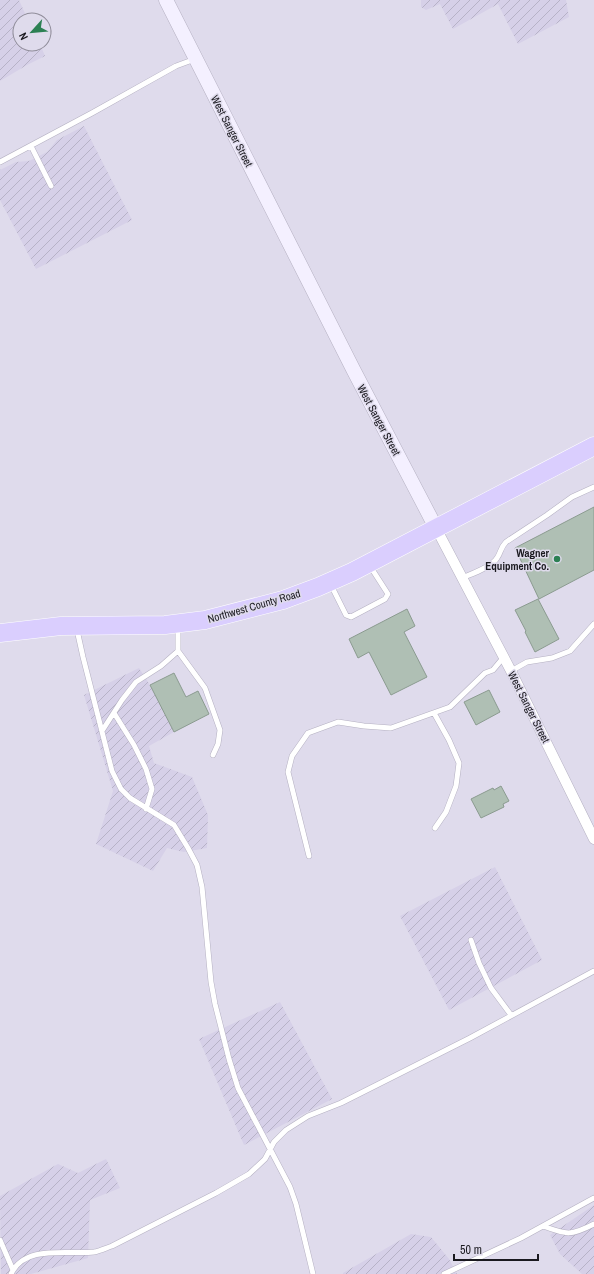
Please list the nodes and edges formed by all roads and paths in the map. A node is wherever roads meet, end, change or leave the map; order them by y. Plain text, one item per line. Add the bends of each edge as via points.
1 (166, 0) edge
2 (196, 59) junction
3 (31, 146) junction
4 (0, 162) edge
5 (51, 186) dead end
6 (594, 446) edge
7 (594, 487) edge
8 (436, 528) junction
9 (369, 563) junction
10 (462, 578) junction
11 (329, 582) junction
12 (178, 623) junction
13 (594, 624) edge
14 (76, 626) junction
15 (0, 634) edge
16 (178, 651) junction
17 (503, 658) junction
18 (511, 671) junction
19 (434, 712) junction
20 (114, 713) junction
21 (102, 731) junction
22 (213, 755) dead end
23 (146, 809) junction
24 (435, 828) dead end
25 (594, 839) edge
26 (309, 856) dead end
27 (471, 940) dead end
28 (594, 971) edge
29 (511, 1015) junction
30 (271, 1148) junction
31 (594, 1198) edge
32 (594, 1224) edge
33 (543, 1226) junction
34 (0, 1240) edge
35 (12, 1272) edge
36 (313, 1274) edge
37 (444, 1274) edge

1 - 2 main road, West Sanger Street
2 - 3 lane via 176,66
2 - 8 main road, West Sanger Street
3 - 4 lane
3 - 5 lane
6 - 8 highway, Northwest County Road
7 - 10 lane via 572,497 506,542 501,547 498,558 491,564
8 - 9 highway, Northwest County Road
8 - 10 street, West Sanger Street
9 - 11 highway, Northwest County Road
9 - 11 lane via 388,594 385,599 351,617 346,615
10 - 17 street, West Sanger Street
11 - 12 highway, Northwest County Road via 283,600 205,620
12 - 14 highway, Northwest County Road
12 - 16 lane
13 - 18 lane via 570,650 552,658 528,662
14 - 15 highway, Northwest County Road via 32,628
14 - 21 lane
16 - 20 lane via 136,682
16 - 22 lane via 205,688 220,730
17 - 18 street, West Sanger Street
17 - 19 lane via 450,707
18 - 25 street, West Sanger Street
19 - 24 lane via 459,763 456,786 446,812
19 - 26 lane via 391,728 338,722 308,733 292,756 288,772
20 - 21 lane
20 - 23 lane via 146,769 152,789
21 - 23 lane via 112,771 130,798
23 - 30 lane via 174,825 197,865 202,887 211,982 229,1059 238,1088
27 - 29 lane via 491,988
28 - 29 lane
29 - 30 lane via 341,1103 308,1116 286,1130
30 - 35 lane via 265,1159 249,1174 112,1246 96,1252 46,1253 32,1256 20,1262
30 - 36 lane via 296,1204
31 - 33 lane
32 - 33 lane via 578,1232 561,1233
33 - 37 lane
34 - 35 lane

